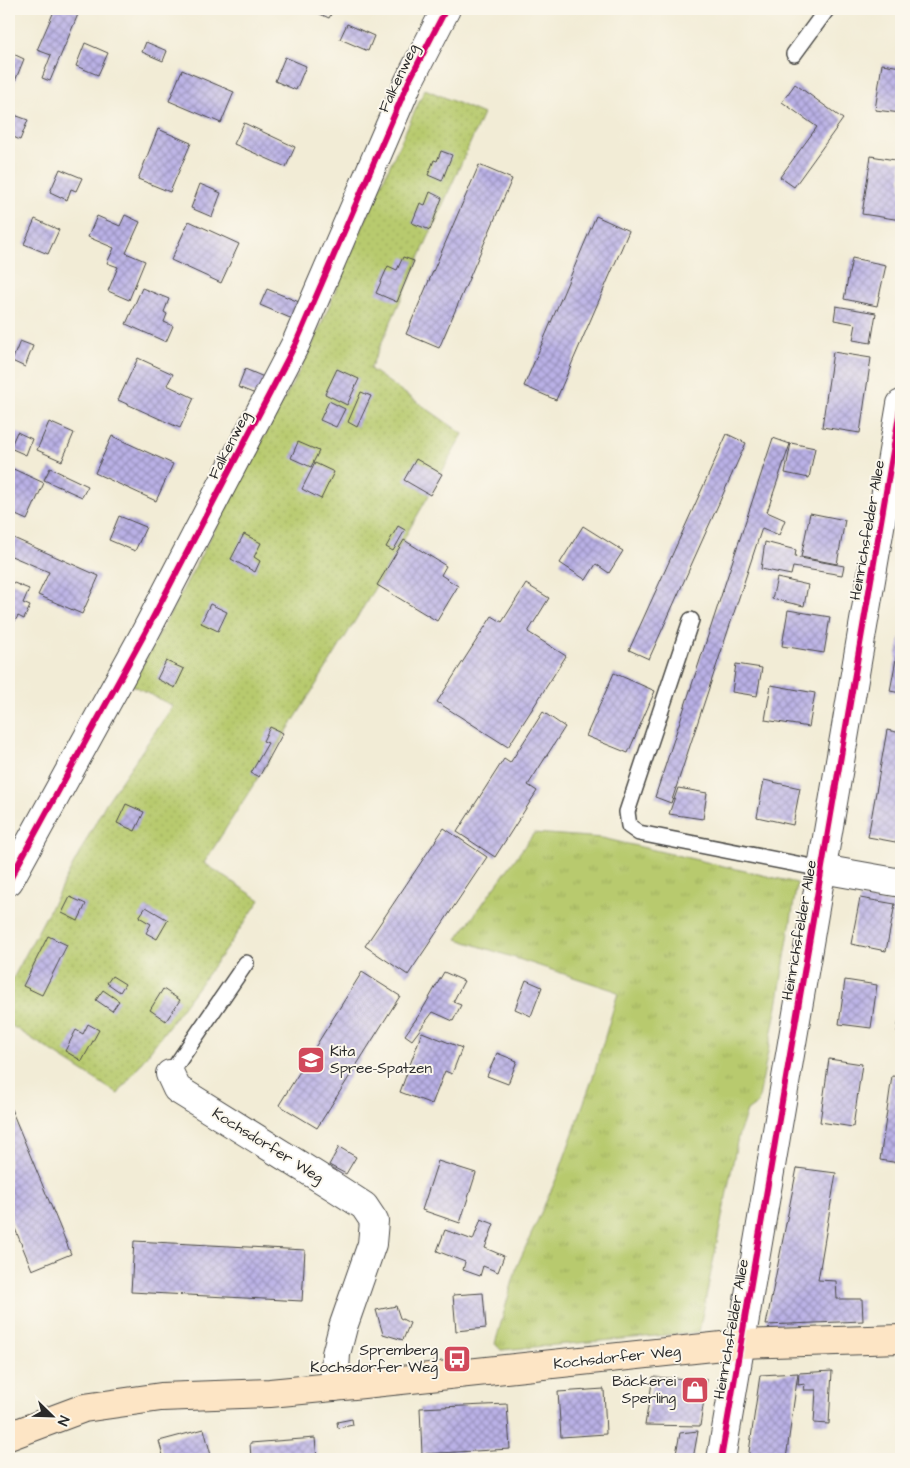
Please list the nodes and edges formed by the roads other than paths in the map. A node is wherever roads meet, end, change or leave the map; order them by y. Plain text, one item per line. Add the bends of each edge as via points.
1 (446, 9) edge
2 (827, 9) edge
3 (794, 54) dead end
4 (901, 404) edge
5 (691, 620) dead end
6 (822, 870) junction
7 (9, 881) edge
8 (901, 883) edge
9 (246, 964) dead end
10 (170, 1074) joint
11 (901, 1339) edge
12 (741, 1344) junction
13 (334, 1387) junction
14 (9, 1436) edge
15 (721, 1459) edge

1 - 7 street, Falkenweg via 409,81 296,343 145,633
2 - 3 lane
4 - 6 street, Heinrichsfelder Allee
5 - 6 lane via 627,812 629,826 639,833
6 - 8 street
6 - 12 street, Heinrichsfelder Allee
9 - 10 lane
10 - 13 street, Kochsdorfer Weg via 177,1089 364,1206 374,1221 372,1244 336,1354
11 - 12 street, Kochsdorfer Weg
12 - 13 street, Kochsdorfer Weg
12 - 15 street, Heinrichsfelder Allee
13 - 14 street, Kochsdorfer Weg via 161,1397 84,1408

